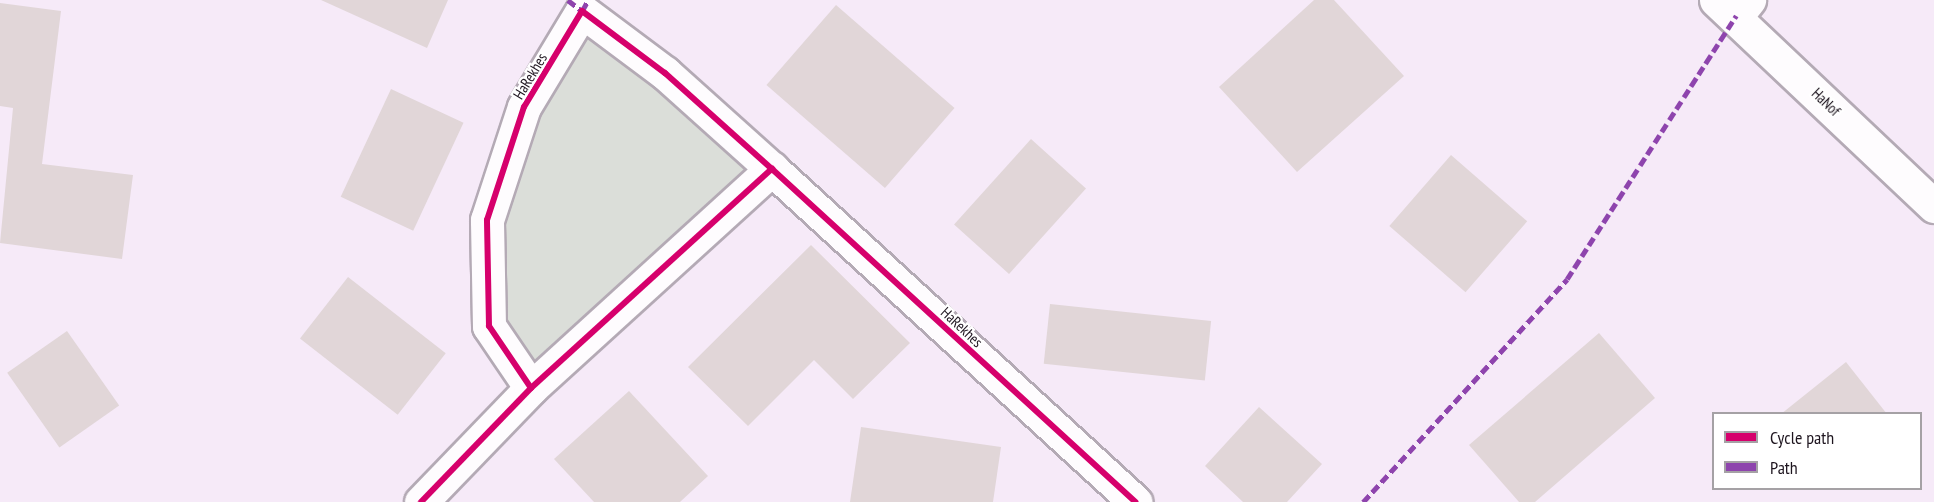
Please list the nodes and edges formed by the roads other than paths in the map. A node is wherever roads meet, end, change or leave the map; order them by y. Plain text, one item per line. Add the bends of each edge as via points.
1 (1734, 5) edge
2 (772, 169) junction
3 (1934, 206) edge
4 (531, 388) junction
5 (421, 502) edge
6 (1136, 502) edge

1 - 3 street, HaNof
2 - 4 street
2 - 4 street, HaRekhes via 665,73 582,11 524,107 487,220 489,326
2 - 6 street, HaRekhes
4 - 5 street

